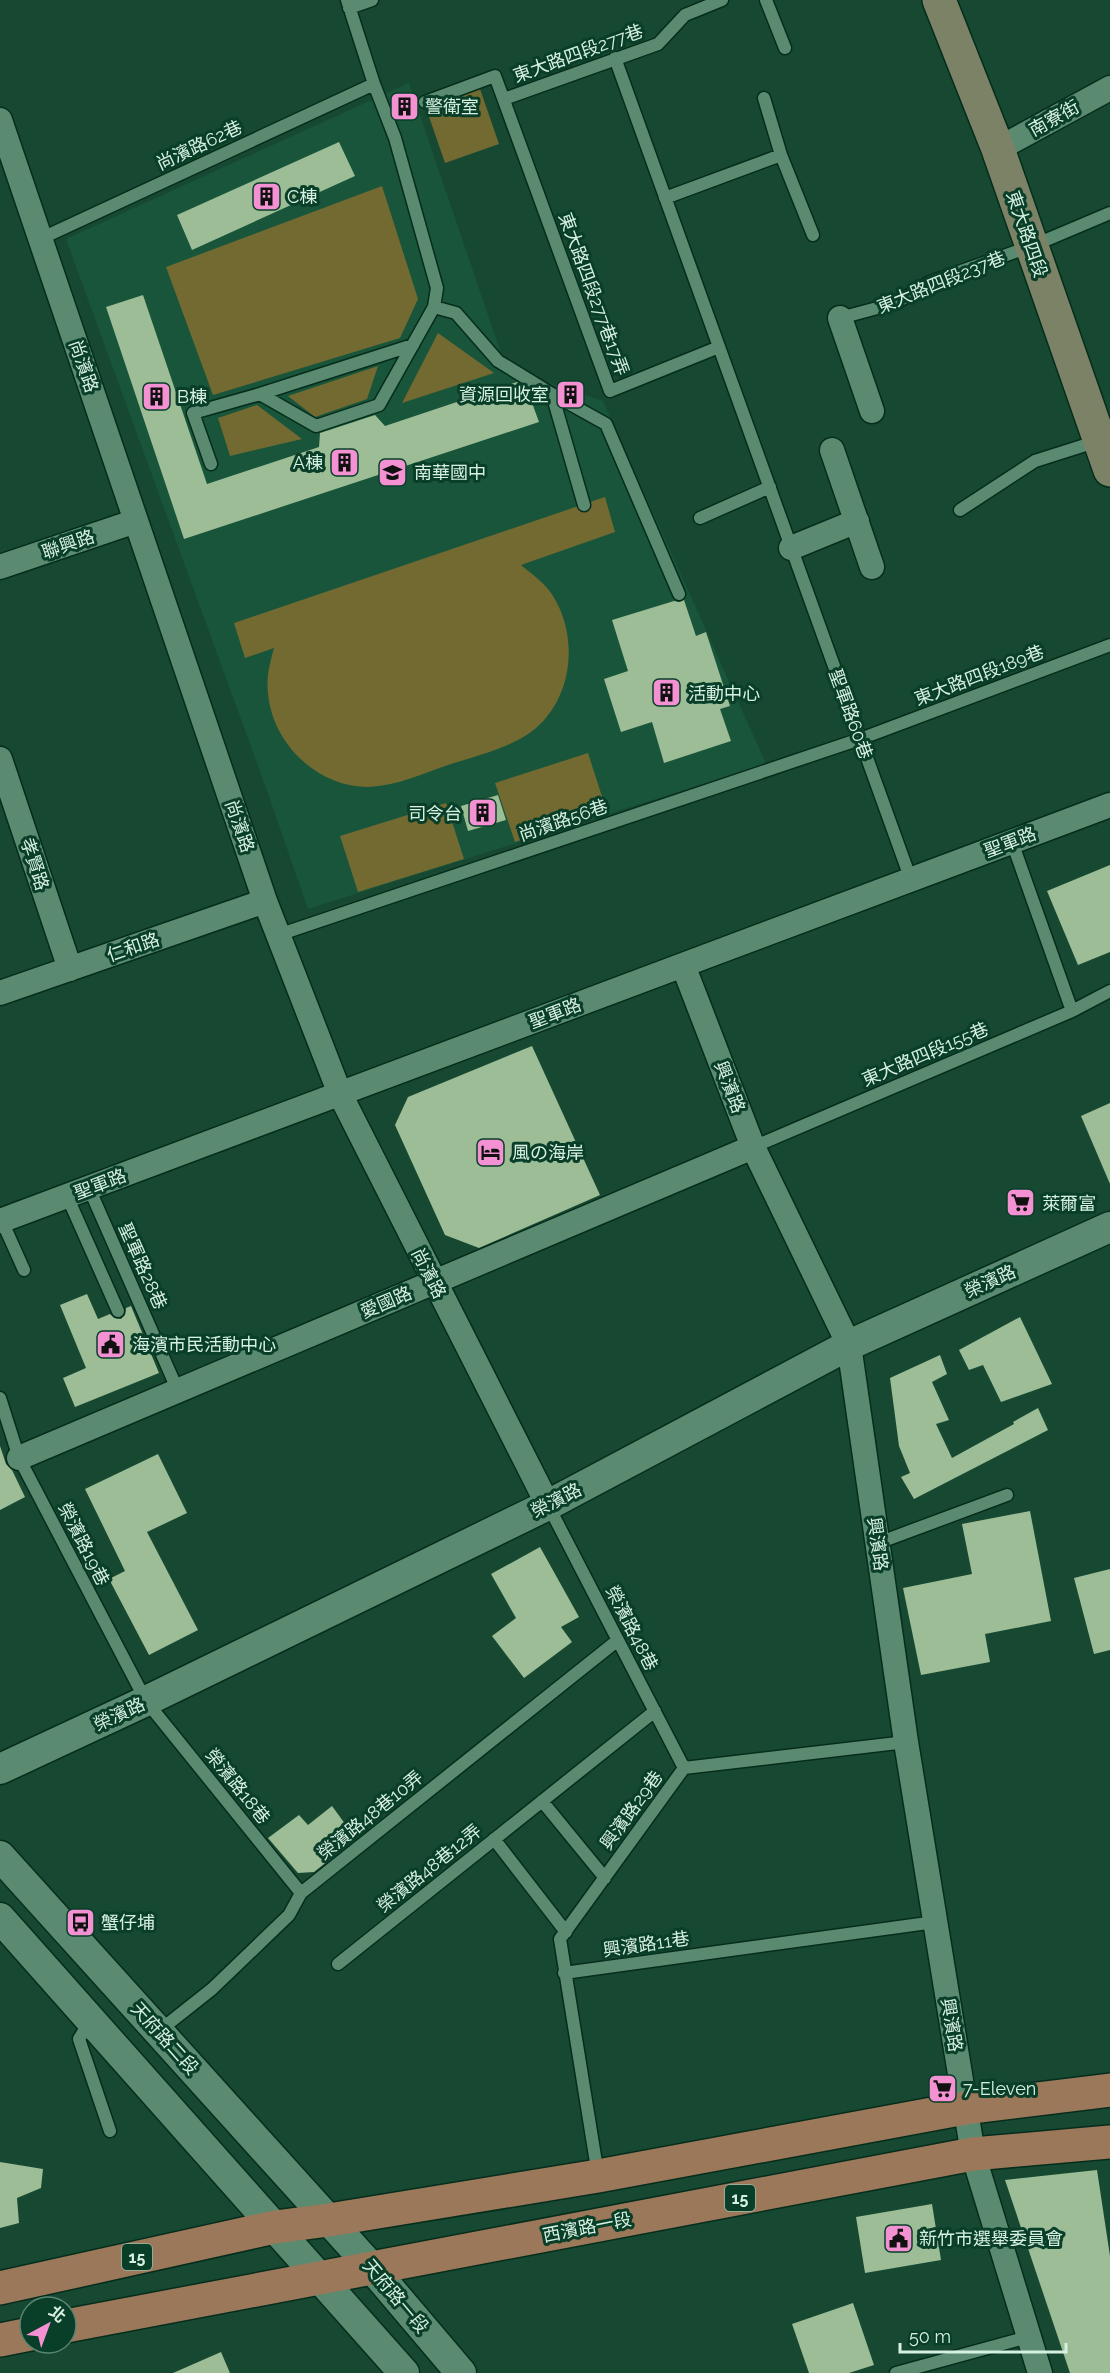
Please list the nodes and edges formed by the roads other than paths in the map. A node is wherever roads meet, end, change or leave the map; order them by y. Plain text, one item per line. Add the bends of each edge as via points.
1 (372, 0) edge
2 (722, 0) edge
3 (766, 0) edge
4 (939, 0) edge
5 (348, 4) edge
6 (786, 48) dead end
7 (615, 58) junction
8 (1110, 87) edge
9 (376, 90) junction
10 (764, 98) dead end
11 (504, 99) junction
12 (425, 102) dead end
13 (0, 120) edge
14 (998, 149) junction
15 (5, 153) edge
16 (781, 155) junction
17 (665, 198) junction
18 (1110, 213) edge
19 (813, 234) dead end
20 (40, 239) junction
21 (1032, 246) junction
22 (434, 307) junction
23 (840, 318) joint
24 (412, 345) junction
25 (719, 347) junction
26 (260, 394) junction
27 (552, 394) junction
28 (872, 411) dead end
29 (832, 450) dead end
30 (1105, 455) edge
31 (210, 464) dead end
32 (770, 488) junction
33 (584, 505) dead end
34 (960, 510) dead end
35 (700, 518) dead end
36 (136, 521) junction
37 (857, 521) junction
38 (791, 548) junction
39 (0, 567) edge
40 (872, 567) dead end
41 (679, 594) dead end
42 (1110, 645) edge
43 (860, 738) junction
44 (2, 775) edge
45 (1110, 805) edge
46 (1011, 842) junction
47 (911, 880) junction
48 (265, 901) junction
49 (278, 935) junction
50 (683, 965) junction
51 (70, 969) junction
52 (1110, 991) edge
53 (0, 993) edge
54 (1072, 1011) junction
55 (340, 1094) junction
56 (753, 1147) junction
57 (78, 1192) junction
58 (1, 1221) edge
59 (1110, 1227) edge
60 (24, 1270) dead end
61 (433, 1282) junction
62 (118, 1311) dead end
63 (849, 1345) junction
64 (178, 1391) junction
65 (0, 1398) edge
66 (19, 1458) junction
67 (1007, 1495) dead end
68 (548, 1505) junction
69 (878, 1543) junction
70 (618, 1640) junction
71 (146, 1701) junction
72 (655, 1711) junction
73 (906, 1742) junction
74 (684, 1768) junction
75 (0, 1769) edge
76 (542, 1801) junction
77 (494, 1839) junction
78 (0, 1856) edge
79 (605, 1878) junction
80 (302, 1893) junction
81 (0, 1918) edge
82 (935, 1922) junction
83 (566, 1932) junction
84 (338, 1964) dead end
85 (564, 1973) junction
86 (90, 2020) junction
87 (158, 2031) junction
88 (1110, 2090) edge
89 (965, 2108) junction
90 (110, 2131) dead end
91 (1110, 2142) edge
92 (973, 2154) junction
93 (598, 2176) junction
94 (329, 2220) junction
95 (275, 2227) junction
96 (372, 2268) junction
97 (318, 2278) junction
98 (0, 2288) edge
99 (78, 2324) edge
100 (18, 2336) edge
101 (1028, 2337) junction
102 (0, 2340) edge
103 (404, 2373) edge
104 (461, 2373) edge
105 (896, 2373) edge
106 (1040, 2373) edge

1 - 5 lane
2 - 7 lane, 東大路四段277巷 via 685,15 658,44
3 - 6 lane
4 - 14 main road, 東大路四段
5 - 9 lane
7 - 11 lane, 東大路四段277巷
7 - 17 lane, 聖軍路60巷
8 - 14 street, 南寮街
9 - 20 lane, 尚濱路62巷
9 - 22 lane via 395,138 437,288
10 - 16 lane
11 - 12 lane via 495,76
11 - 25 lane, 東大路四段277巷17弄 via 610,391
13 - 15 street, 尚濱路
14 - 21 main road, 東大路四段
15 - 20 street, 尚濱路
16 - 17 lane
16 - 19 lane
17 - 25 lane, 聖軍路60巷
18 - 21 lane, 東大路四段237巷
20 - 36 street, 尚濱路
21 - 23 lane, 東大路四段237巷 via 930,282 896,303
21 - 30 main road, 東大路四段
22 - 24 lane
22 - 27 lane via 456,313 498,361
23 - 28 street, 東大路四段237巷
24 - 26 lane
24 - 26 lane via 379,405 316,426
25 - 32 lane, 聖軍路60巷
26 - 31 lane via 194,413
27 - 33 lane
27 - 41 lane via 606,424
29 - 37 street
30 - 34 lane via 1035,461
32 - 35 lane
32 - 38 lane, 聖軍路60巷
36 - 39 street, 聯興路
36 - 48 street, 尚濱路
37 - 38 street
37 - 40 street
38 - 43 lane, 聖軍路60巷
42 - 43 lane, 東大路四段189巷
43 - 47 lane, 聖軍路60巷
43 - 49 lane, 尚濱路56巷
44 - 51 street, 孝賢路
45 - 46 street, 聖軍路
46 - 47 street, 聖軍路
46 - 54 lane
47 - 50 street, 聖軍路
48 - 49 street, 尚濱路
48 - 51 street, 仁和路
49 - 55 street, 尚濱路
50 - 55 street, 聖軍路
50 - 56 street, 興濱路
51 - 53 street, 仁和路
52 - 54 lane, 東大路四段155巷
54 - 56 lane, 東大路四段155巷
55 - 57 street, 聖軍路
55 - 61 street, 尚濱路
56 - 61 street, 愛國路
56 - 63 street, 興濱路
57 - 58 street, 聖軍路
57 - 62 lane
57 - 64 lane, 聖軍路28巷
58 - 60 lane
59 - 63 street, 榮濱路
61 - 64 street, 愛國路
61 - 68 street, 尚濱路
63 - 68 street, 榮濱路
63 - 69 street, 興濱路
64 - 66 street, 愛國路
65 - 66 lane, 榮濱路19巷
66 - 71 lane, 榮濱路19巷
67 - 69 lane
68 - 70 lane, 榮濱路48巷
68 - 71 street, 榮濱路
69 - 73 street, 興濱路
70 - 72 lane, 榮濱路48巷
70 - 80 lane, 榮濱路48巷10弄
71 - 75 street, 榮濱路
71 - 80 lane, 榮濱路18巷
72 - 74 lane, 榮濱路48巷
72 - 76 lane, 榮濱路48巷12弄
73 - 74 lane, 興濱路29巷
73 - 82 street, 興濱路
74 - 79 lane, 興濱路29巷
76 - 77 lane, 榮濱路48巷12弄
76 - 79 lane
77 - 83 lane
77 - 84 lane, 榮濱路48巷12弄
78 - 87 street, 天府路二段
79 - 83 lane, 興濱路29巷
80 - 87 lane, 榮濱路48巷10弄 via 289,1916 212,1989
81 - 86 street
82 - 85 lane, 興濱路11巷
82 - 89 street, 興濱路
83 - 85 lane, 興濱路29巷 via 561,1939
85 - 93 lane
86 - 90 lane via 78,2039
86 - 95 street
87 - 94 street, 天府路二段
88 - 89 main road, 15
89 - 92 street, 興濱路
89 - 93 main road, 15
91 - 92 main road, 西濱路一段 / 15
92 - 96 main road, 西濱路一段 / 15
92 - 101 street, 興濱路
93 - 94 main road, 15
94 - 95 main road, 15
94 - 96 street, 天府路一段
95 - 97 street
95 - 98 main road, 15
96 - 97 main road, 西濱路一段 / 15
96 - 104 street, 天府路一段
97 - 99 main road, 西濱路一段 / 15
97 - 103 street
100 - 102 main road
101 - 105 lane
101 - 106 street, 興濱路

